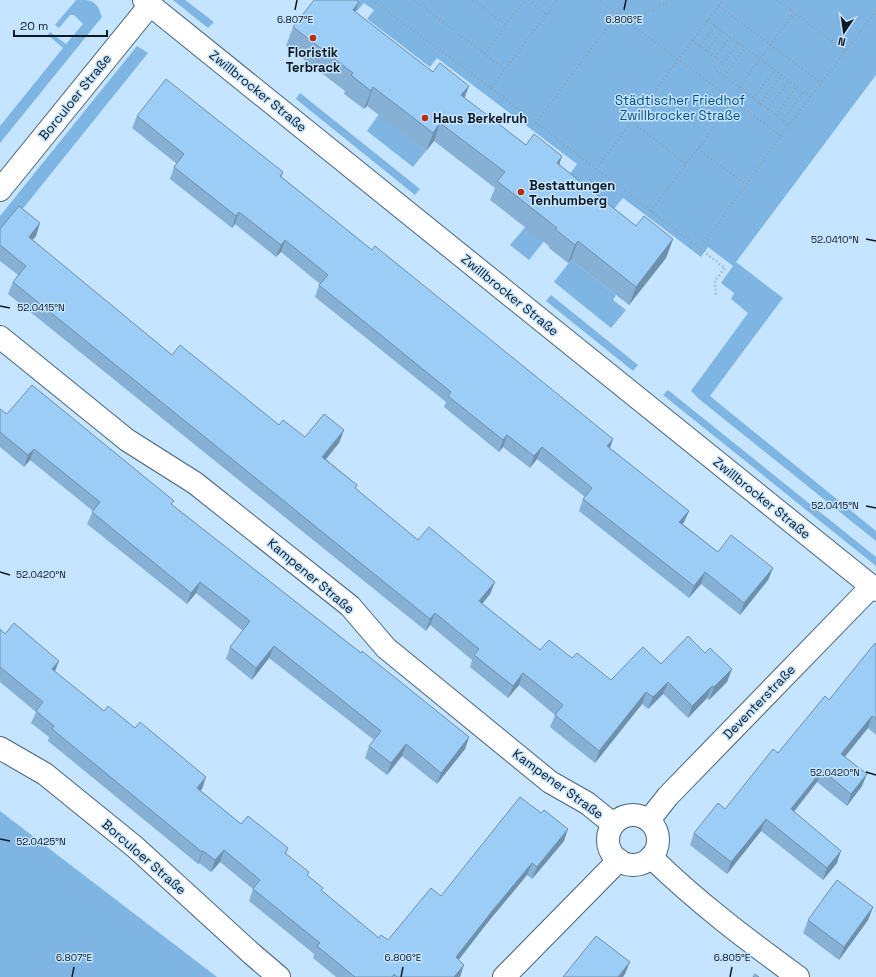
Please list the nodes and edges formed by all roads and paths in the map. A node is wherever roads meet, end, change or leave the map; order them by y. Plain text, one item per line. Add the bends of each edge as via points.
1 (372, 0) edge
2 (414, 0) edge
3 (473, 0) edge
4 (524, 0) edge
5 (529, 0) edge
6 (557, 0) edge
7 (599, 0) edge
8 (627, 0) edge
9 (672, 0) edge
10 (723, 0) edge
11 (777, 0) edge
12 (147, 2) edge
13 (719, 6) junction
14 (876, 11) edge
15 (794, 13) junction
16 (546, 14) junction
17 (617, 14) junction
18 (707, 20) junction
19 (627, 22) junction
20 (506, 25) junction
21 (715, 26) junction
22 (722, 31) junction
23 (730, 37) junction
24 (692, 40) junction
25 (738, 43) junction
26 (770, 45) junction
27 (700, 46) junction
28 (745, 48) junction
29 (707, 51) junction
30 (845, 51) junction
31 (485, 54) junction
32 (715, 57) junction
33 (677, 59) junction
34 (760, 59) junction
35 (722, 63) junction
36 (505, 69) junction
37 (775, 70) junction
38 (782, 75) junction
39 (724, 76) junction
40 (790, 80) junction
41 (821, 83) junction
42 (797, 86) junction
43 (490, 88) junction
44 (739, 88) junction
45 (804, 91) junction
46 (745, 92) junction
47 (811, 97) junction
48 (753, 98) junction
49 (735, 102) junction
50 (760, 104) junction
51 (768, 109) junction
52 (776, 115) junction
53 (783, 120) junction
54 (631, 121) junction
55 (536, 123) junction
56 (789, 125) junction
57 (781, 136) junction
58 (698, 149) junction
59 (686, 164) junction
60 (596, 169) junction
61 (746, 184) junction
62 (0, 190) edge
63 (651, 211) junction
64 (700, 249) junction
65 (716, 295) dead end
66 (0, 337) edge
67 (874, 588) edge
68 (0, 748) edge
69 (649, 820) junction
70 (613, 824) junction
71 (651, 857) junction
72 (618, 860) junction
73 (280, 977) edge
74 (504, 977) edge
75 (798, 977) edge

1 - 43 path
2 - 31 path
3 - 20 path
4 - 20 path
5 - 16 path
6 - 16 path
7 - 17 path
8 - 17 path
9 - 19 path
10 - 13 path
11 - 15 path
12 - 62 street, Borculoer Straße
12 - 67 street, Zwillbrocker Straße
13 - 18 path
13 - 26 path
14 - 30 path
15 - 26 path
15 - 30 path
16 - 36 path
17 - 19 path
17 - 55 path
18 - 21 path
18 - 24 path
19 - 33 path
20 - 31 path
21 - 22 path
21 - 27 path
22 - 23 path
22 - 29 path
23 - 25 path
23 - 32 path
24 - 27 path
24 - 33 path
25 - 28 path
25 - 35 path
26 - 34 path
26 - 41 path
27 - 29 path
28 - 34 path
28 - 39 path
29 - 32 path
30 - 41 path
31 - 36 path
32 - 35 path
33 - 49 path
33 - 54 path
34 - 37 path
34 - 44 path
35 - 39 path via 717,71
36 - 43 path
37 - 38 path
37 - 48 path
38 - 40 path
38 - 50 path
39 - 44 path
40 - 42 path
40 - 51 path
41 - 47 path
42 - 45 path
42 - 52 path
43 - 55 path
44 - 46 path
45 - 47 path
45 - 53 path
46 - 48 path
46 - 49 path
47 - 56 path
48 - 50 path
49 - 57 path
49 - 58 path
50 - 51 path
51 - 52 path
52 - 53 path
53 - 56 path
54 - 59 path
54 - 60 path
55 - 60 path
56 - 57 path
57 - 61 path
58 - 59 path
58 - 61 path
59 - 63 path
60 - 63 path
61 - 64 path
63 - 64 path
64 - 65 path via 725,268 715,281
66 - 70 street, Kampener Straße via 127,440 196,483 350,606 392,653 550,782 587,803
67 - 69 street, Deventerstraße via 668,796
68 - 73 street, Borculoer Straße via 45,774 135,847
69 - 70 street via 633,815
69 - 71 street via 656,830 658,842
70 - 72 street via 608,842 610,850
71 - 72 street via 637,865
71 - 75 street via 687,892
72 - 74 street

